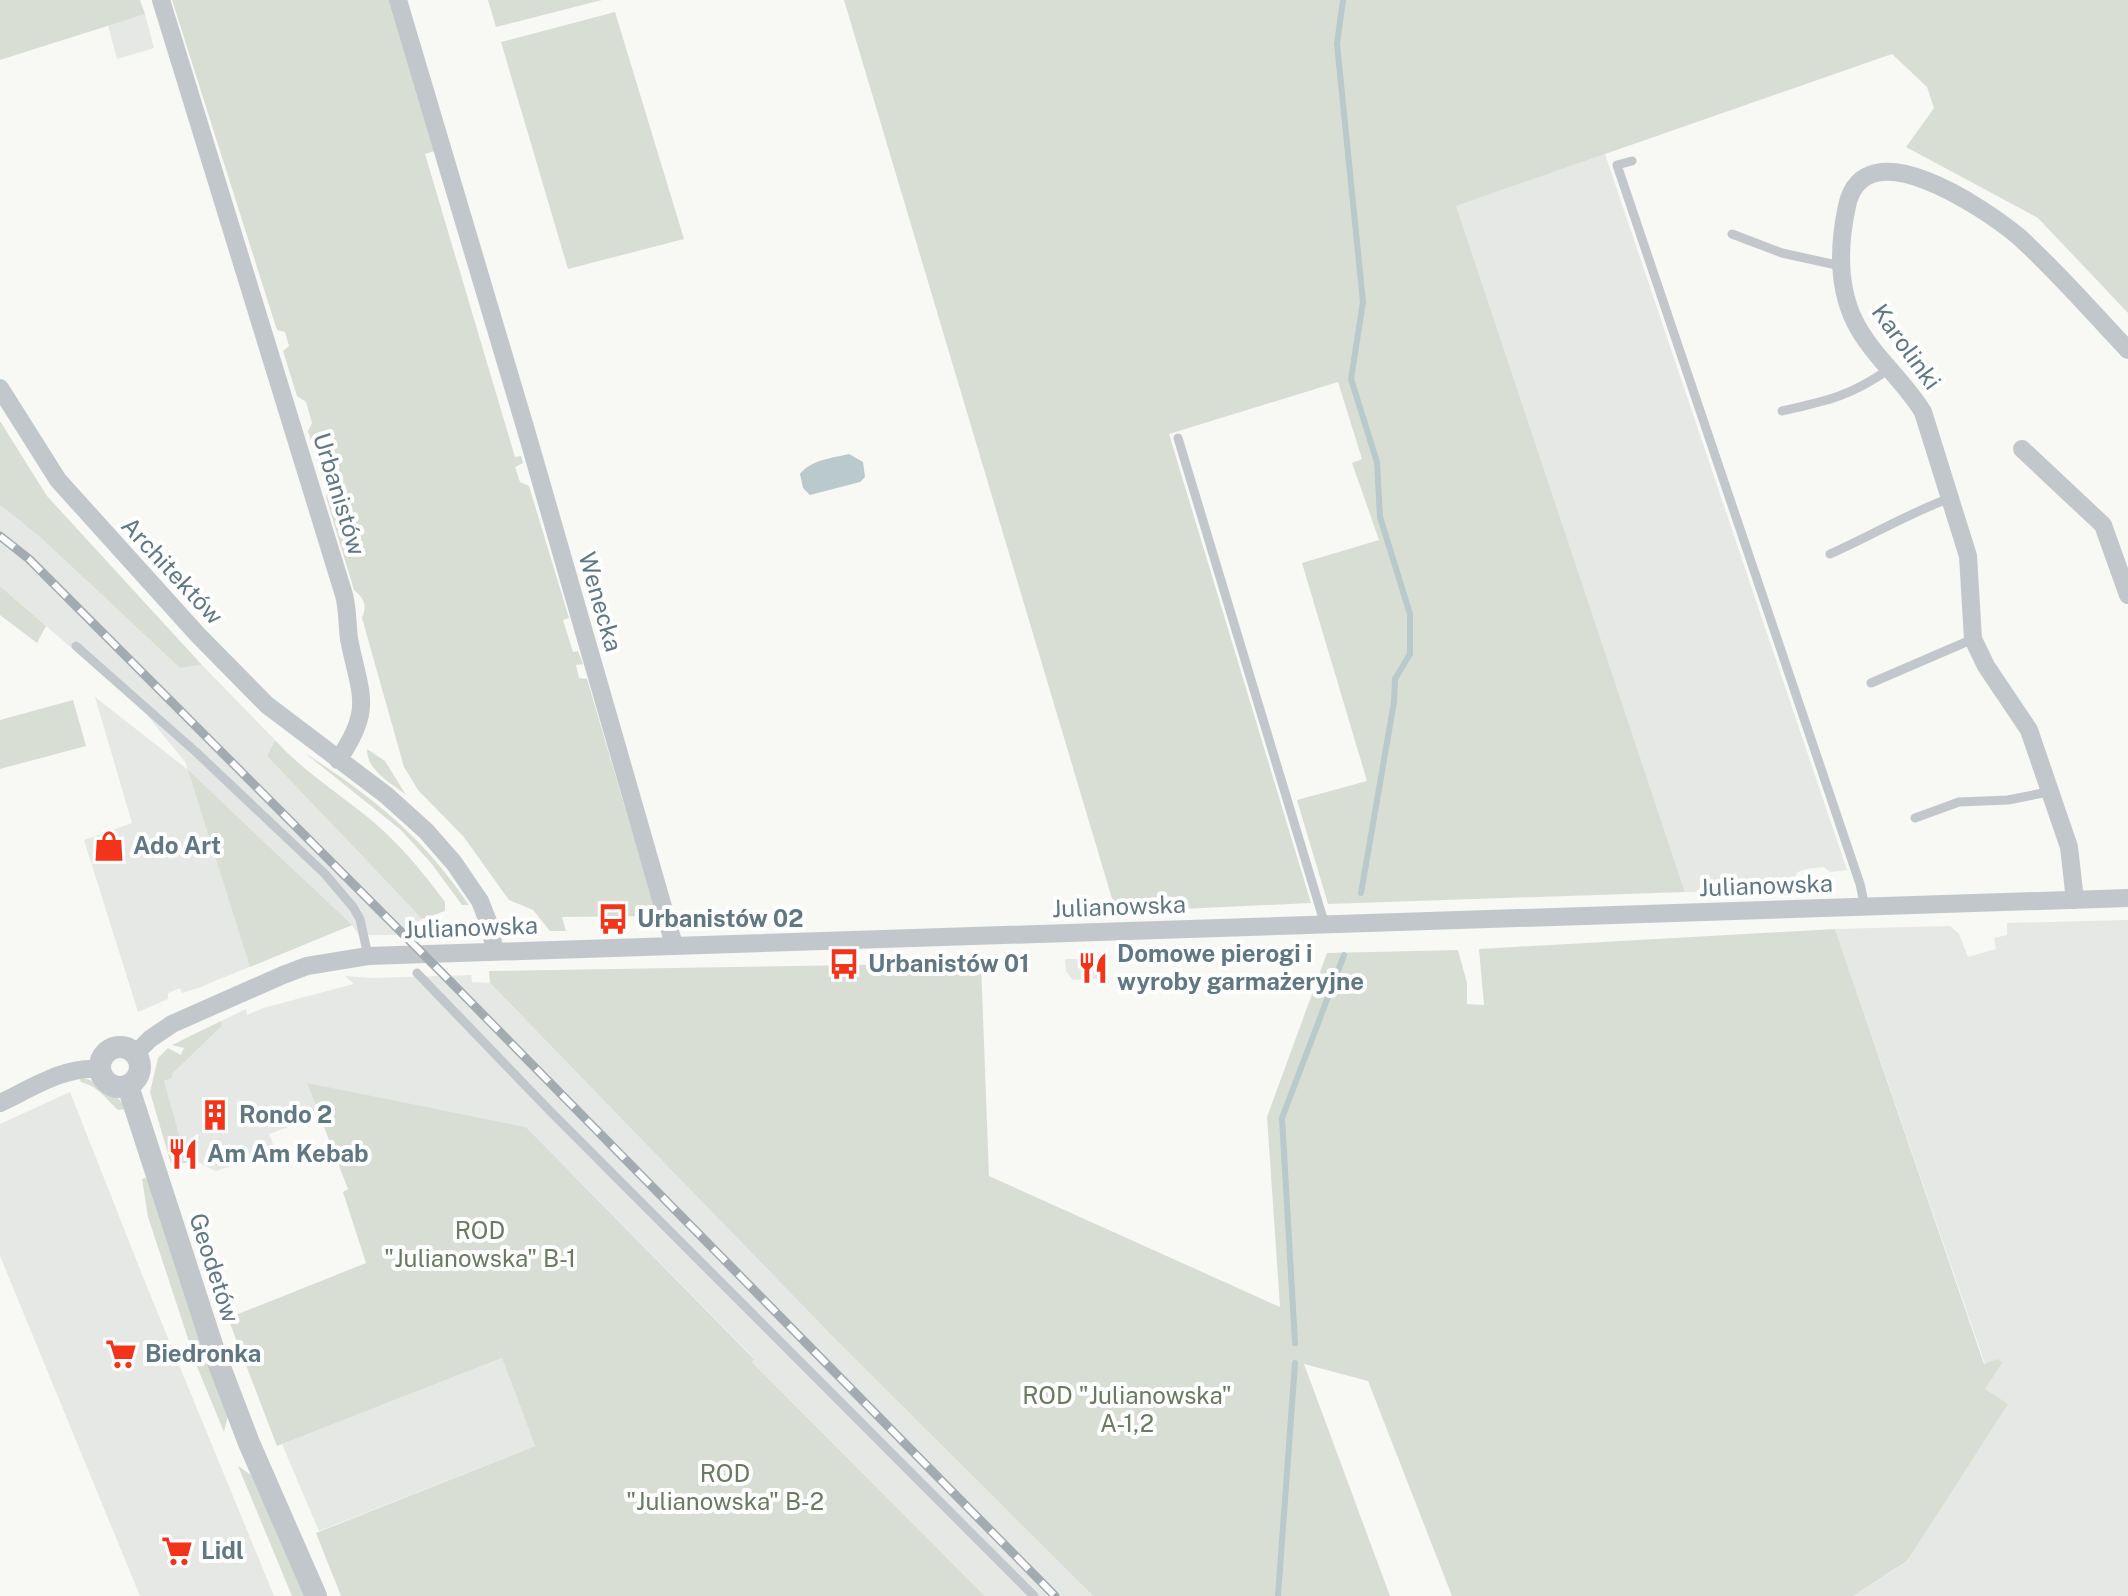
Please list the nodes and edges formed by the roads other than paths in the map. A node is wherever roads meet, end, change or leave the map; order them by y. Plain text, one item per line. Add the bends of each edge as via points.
1 (161, 0) edge
2 (398, 0) edge
3 (1632, 161) dead end
4 (1732, 234) dead end
5 (1841, 266) junction
6 (2128, 350) edge
7 (1890, 369) junction
8 (0, 388) edge
9 (1782, 411) dead end
10 (1178, 438) dead end
11 (2022, 449) dead end
12 (1951, 498) junction
13 (1830, 554) dead end
14 (2125, 575) edge
15 (2128, 595) edge
16 (1973, 639) junction
17 (76, 646) dead end
18 (1871, 683) dead end
19 (338, 760) junction
20 (2048, 792) junction
21 (1915, 818) dead end
22 (2128, 898) edge
23 (2075, 900) junction
24 (1865, 907) junction
25 (1325, 925) junction
26 (674, 945) junction
27 (494, 950) junction
28 (368, 956) junction
29 (417, 973) dead end
30 (135, 1054) junction
31 (100, 1069) junction
32 (128, 1086) junction
33 (0, 1103) edge
34 (316, 1596) edge
35 (1034, 1596) edge

1 - 19 street, Urbanistów via 344,595 362,713
2 - 26 street, Wenecka
3 - 24 lane via 1617,165
4 - 5 lane via 1782,253
5 - 6 street, Karolinki via 1843,227 1856,185 1877,171 1912,175 1968,201 2017,236
5 - 7 street, Karolinki via 1854,320
7 - 9 lane via 1834,400
7 - 12 street, Karolinki via 1923,412
8 - 19 street, Architektów via 49,467 108,538 267,705
10 - 25 lane
11 - 14 street via 2103,525
12 - 13 lane
12 - 16 street, Karolinki via 1968,556
14 - 15 street
16 - 18 lane
16 - 20 street, Karolinki via 2029,730
17 - 28 lane via 325,874 360,919
19 - 27 street via 406,811 454,863 484,909
20 - 21 lane via 1959,802
20 - 23 street, Karolinki via 2069,847
22 - 23 street, Julianowska
23 - 24 street, Julianowska
24 - 25 street, Julianowska
25 - 26 street, Julianowska
26 - 27 street, Julianowska
27 - 28 street, Julianowska
28 - 30 street, Julianowska via 283,975 161,1030
29 - 35 lane
30 - 31 street via 112,1049
30 - 32 street via 139,1072
31 - 32 street via 109,1084
31 - 33 street via 67,1072
32 - 34 street, Geodetów via 215,1354

